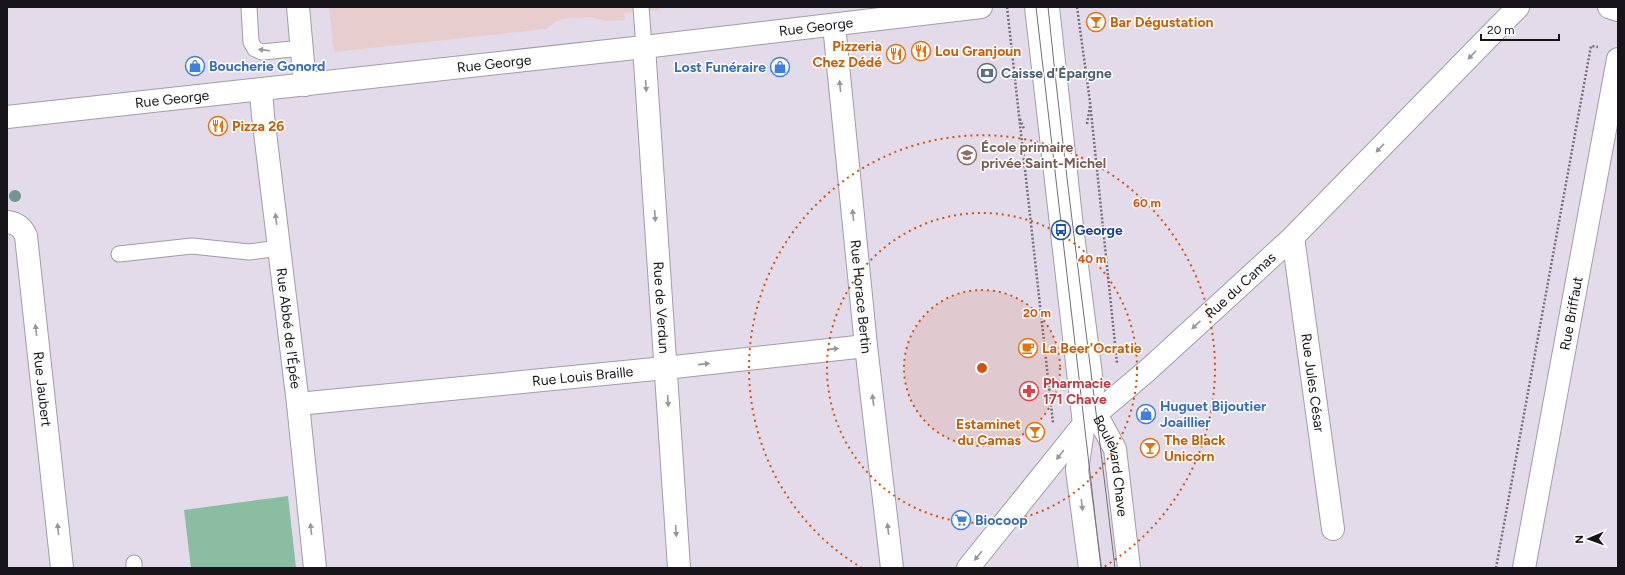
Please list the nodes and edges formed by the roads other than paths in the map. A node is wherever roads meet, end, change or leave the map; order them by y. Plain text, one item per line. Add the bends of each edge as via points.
1 (249, 7) edge
2 (298, 7) edge
3 (641, 7) edge
4 (981, 7) edge
5 (1036, 7) edge
6 (1048, 7) edge
7 (1518, 7) edge
8 (1609, 7) edge
9 (1618, 10) edge
10 (834, 25) junction
11 (644, 47) junction
12 (302, 48) junction
13 (1618, 59) edge
14 (305, 85) junction
15 (261, 90) junction
16 (7, 117) edge
17 (7, 222) edge
18 (1293, 237) junction
19 (279, 248) junction
20 (119, 254) dead end
21 (866, 346) junction
22 (665, 368) junction
23 (298, 404) junction
24 (1090, 419) junction
25 (1333, 529) dead end
26 (62, 568) edge
27 (315, 568) edge
28 (679, 568) edge
29 (892, 568) edge
30 (968, 568) edge
31 (1090, 568) edge
32 (1129, 568) edge
33 (1524, 568) edge

12 -> 1 lane via 262,52 255,48 252,42
2 - 12 street
3 - 11 lane
4 - 10 street, Rue George
5 - 24 street, Boulevard Chave
6 - 24 street, Boulevard Chave
7 -> 18 street, Rue du Camas
8 - 9 street
10 - 11 street, Rue George
21 -> 10 street, Rue Horace Bertin
11 - 14 street, Rue George
11 -> 22 street, Rue de Verdun
12 - 14 street
13 - 33 street, Rue Briffaut
14 - 15 street, Rue George
15 - 16 street, Rue George
19 -> 15 street, Rue Abbé de l'Épée
26 -> 17 street, Rue Jaubert via 26,236 22,228 14,222
18 -> 24 street, Rue du Camas via 1149,369
18 - 25 street, Rue Jules César
19 - 20 lane via 249,252 192,246
19 - 23 street, Rue Abbé de l'Épée
22 -> 21 street, Rue Louis Braille
29 -> 21 street, Rue Horace Bertin
22 - 23 street, Rue Louis Braille
22 -> 28 street, Rue de Verdun
27 -> 23 street, Rue Abbé de l'Épée
24 -> 30 street, Rue du Camas
24 -> 31 street, Boulevard Chave via 1077,470
24 - 32 street, Boulevard Chave via 1115,449

